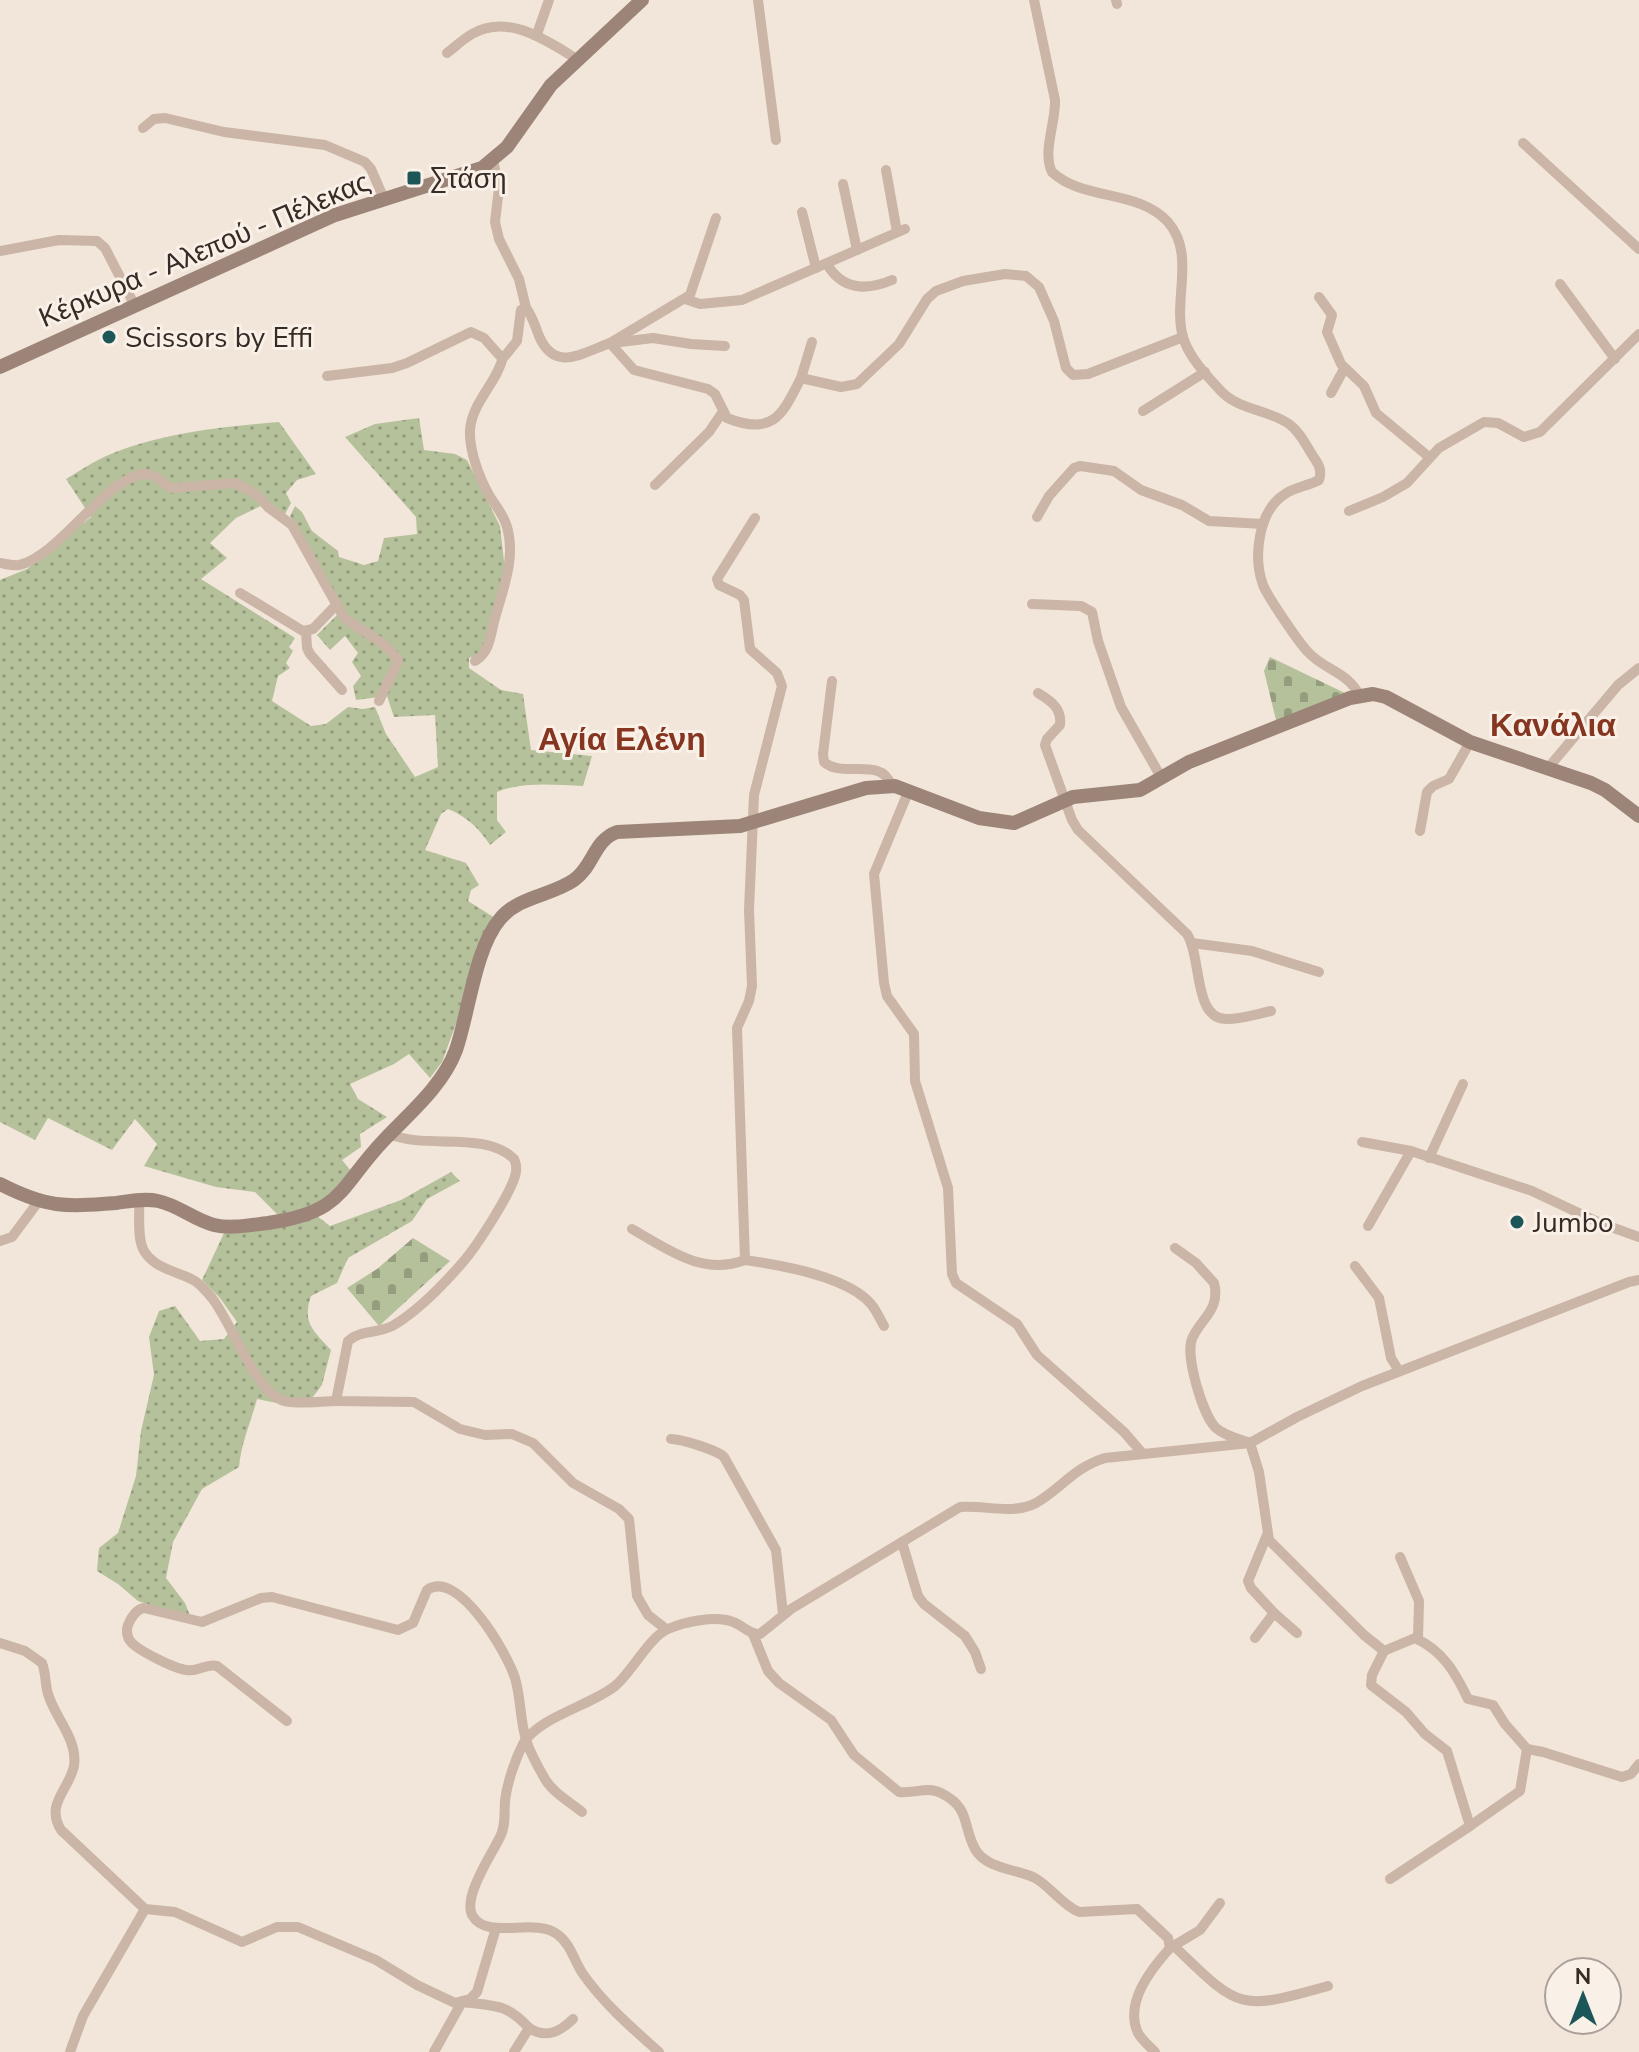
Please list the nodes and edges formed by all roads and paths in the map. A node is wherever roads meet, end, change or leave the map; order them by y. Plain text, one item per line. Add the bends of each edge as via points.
1 (549, 0) edge
2 (642, 0) edge
3 (758, 0) edge
4 (1034, 0) edge
5 (537, 34) junction
6 (447, 53) dead end
7 (577, 59) junction
8 (143, 128) dead end
9 (776, 140) dead end
10 (1523, 143) dead end
11 (493, 160) junction
12 (886, 170) dead end
13 (843, 184) dead end
14 (384, 199) junction
15 (802, 212) dead end
16 (716, 218) dead end
17 (1639, 249) edge
18 (857, 250) junction
19 (0, 251) edge
20 (822, 266) junction
21 (892, 280) dead end
22 (1560, 284) dead end
23 (1319, 297) dead end
24 (685, 299) junction
25 (135, 306) junction
26 (526, 308) junction
27 (1639, 334) edge
28 (1183, 337) junction
29 (812, 342) dead end
30 (610, 343) junction
31 (725, 346) dead end
32 (503, 357) junction
33 (1615, 359) junction
34 (0, 367) edge
35 (1344, 369) junction
36 (1205, 372) junction
37 (327, 376) dead end
38 (801, 378) junction
39 (1331, 393) dead end
40 (1143, 411) dead end
41 (722, 413) junction
42 (1429, 457) junction
43 (655, 485) dead end
44 (1349, 511) dead end
45 (1037, 517) dead end
46 (755, 518) dead end
47 (1263, 524) junction
48 (0, 563) edge
49 (240, 593) dead end
50 (337, 604) junction
51 (1032, 604) dead end
52 (306, 631) junction
53 (475, 661) dead end
54 (1639, 668) edge
55 (832, 681) dead end
56 (342, 690) dead end
57 (1038, 693) dead end
58 (1359, 695) junction
59 (379, 701) dead end
60 (1470, 742) junction
61 (1548, 768) junction
62 (1161, 777) junction
63 (891, 785) junction
64 (909, 790) junction
65 (1065, 800) junction
66 (1639, 816) edge
67 (753, 823) junction
68 (1420, 831) dead end
69 (1192, 943) junction
70 (1319, 972) dead end
71 (1271, 1011) dead end
72 (1463, 1084) dead end
73 (390, 1134) junction
74 (1362, 1142) dead end
75 (1411, 1151) junction
76 (1429, 1158) junction
77 (0, 1184) edge
78 (139, 1201) junction
79 (38, 1202) junction
80 (1368, 1226) dead end
81 (632, 1229) dead end
82 (1639, 1237) edge
83 (0, 1241) edge
84 (1175, 1248) dead end
85 (745, 1260) junction
86 (1355, 1266) dead end
87 (1639, 1280) edge
88 (884, 1326) dead end
89 (1399, 1371) junction
90 (336, 1401) junction
91 (671, 1439) dead end
92 (1250, 1443) junction
93 (1143, 1454) junction
94 (1267, 1535) junction
95 (902, 1542) junction
96 (1400, 1557) dead end
97 (1274, 1613) junction
98 (783, 1614) junction
99 (666, 1629) junction
100 (1297, 1633) dead end
101 (753, 1634) junction
102 (1255, 1638) dead end
103 (1418, 1639) junction
104 (0, 1643) edge
105 (1384, 1651) junction
106 (981, 1669) dead end
107 (287, 1721) dead end
108 (526, 1739) junction
109 (1527, 1749) junction
110 (1639, 1764) edge
111 (582, 1812) dead end
112 (1470, 1826) junction
113 (1390, 1879) dead end
114 (1220, 1903) dead end
115 (145, 1909) junction
116 (496, 1928) junction
117 (1172, 1947) junction
118 (1328, 1986) dead end
119 (462, 2002) junction
120 (573, 2019) dead end
121 (529, 2028) junction
122 (70, 2052) edge
123 (434, 2052) edge
124 (514, 2052) edge
125 (659, 2052) edge
126 (1155, 2052) edge

1 - 5 street
2 - 7 street, Κέρκυρα - Αλεπού - Πέλεκας
3 - 9 street
4 - 28 street via 1055,100 1049,165 1068,182 1133,201 1171,225 1182,259
5 - 6 street via 509,27 480,31
5 - 7 street
7 - 11 street, Κέρκυρα - Αλεπού - Πέλεκας
8 - 14 street via 154,119 180,119 224,132 325,145 365,162
10 - 17 street
11 - 14 street, Κέρκυρα - Αλεπού - Πέλεκας
11 - 26 street via 499,188 495,222
12 - 18 street via 901,230
13 - 18 street
14 - 25 street, Κέρκυρα - Αλεπού - Πέλεκας via 311,226
15 - 20 street
16 - 24 street
18 - 20 street
19 - 25 street via 59,240 97,241
20 - 21 street via 849,285 877,286
20 - 24 street via 733,303
22 - 33 street
23 - 35 street via 1332,315 1327,334
24 - 30 street
25 - 34 street, Κέρκυρα - Αλεπού - Πέλεκας
26 - 30 street via 544,347 554,355 568,358
26 - 32 street via 521,310 517,341
27 - 33 street
28 - 36 street
28 - 38 street via 1073,375 1067,371 1054,321 1036,282 1019,274 991,275 931,295 899,344 857,384 841,387
29 - 38 street
30 - 31 street via 653,338
30 - 41 street via 634,370 710,390
32 - 37 street via 471,332 392,368
32 - 53 street via 471,426 479,471 507,526 509,546 504,595 487,649
33 - 42 street via 1540,432 1524,437 1484,422
35 - 39 street
35 - 42 street via 1364,386 1376,413
36 - 40 street
36 - 47 street via 1231,399 1293,426 1320,467 1319,480 1285,493
38 - 41 street via 784,411 770,421 733,420
41 - 43 street
42 - 44 street via 1401,487
45 - 47 street via 1049,496 1080,466 1114,471 1141,490 1209,521
46 - 67 street via 717,579 744,600 750,649 777,673 782,686 757,775
47 - 58 street via 1258,558 1267,593 1306,651 1348,679
48 - 50 street via 16,566 51,547 113,490 140,475 153,475 172,488 235,483 292,525
49 - 52 street
50 - 52 street
50 - 59 street via 343,616 390,648 398,661
51 - 62 street via 1081,606 1092,612 1121,707
52 - 56 street via 310,654
54 - 61 street via 1618,685
55 - 63 street via 824,762 834,768 881,771
57 - 65 street via 1060,714 1060,725 1045,745
58 - 60 street via 1386,697
58 - 62 street
60 - 61 street
60 - 68 street via 1449,779 1428,790
61 - 66 street via 1605,790
62 - 65 street via 1135,792
63 - 64 street
63 - 67 street
64 - 65 street via 979,818 1009,823
64 - 93 street via 878,861 874,890 887,996 914,1034 915,1081 948,1188 952,1274 956,1283 1017,1324 1037,1355
65 - 69 street via 1078,830
67 - 73 street via 612,833 571,882 506,912 484,948 448,1067
67 - 85 street via 752,986 736,1040
69 - 70 street via 1252,951
69 - 71 street via 1203,1001 1213,1016 1231,1019
72 - 76 street
73 - 78 street via 340,1195 308,1214 220,1226 162,1202
73 - 90 street via 503,1151 514,1159 516,1174 451,1275 397,1323 348,1341
74 - 75 street
75 - 76 street
75 - 80 street
76 - 82 street via 1532,1191
77 - 79 street
78 - 79 street via 66,1206
78 - 90 street via 145,1252 207,1293 275,1396 284,1401
79 - 83 street via 12,1237
81 - 85 street via 707,1265 724,1267
84 - 92 street via 1207,1274 1215,1289 1209,1315 1190,1349 1205,1411 1217,1429
85 - 88 street via 817,1275 847,1288 870,1303
86 - 89 street via 1379,1298 1391,1358
87 - 89 street
89 - 92 street
90 - 99 street via 414,1402 460,1429 512,1434 533,1443 573,1483 629,1519 637,1596 648,1615
91 - 98 street via 724,1457 776,1550
92 - 93 street
92 - 94 street
93 - 95 street via 1085,1464 1035,1503 1013,1510 960,1507
94 - 97 street via 1248,1581
94 - 105 street
95 - 98 street
95 - 106 street via 918,1596 965,1636
96 - 103 street via 1419,1601
97 - 100 street
97 - 102 street
98 - 101 street
99 - 101 street via 722,1620
99 - 108 street via 616,1685
101 - 117 street via 768,1671 831,1720 854,1755 899,1792 932,1789 961,1807 975,1850 987,1861 1034,1878 1079,1912 1137,1909
103 - 105 street
103 - 109 street via 1451,1665 1470,1700 1493,1705
104 - 115 street via 42,1663 47,1694 71,1743 74,1766 54,1809 56,1823
105 - 112 street via 1371,1685 1447,1751
107 - 108 street via 217,1666 180,1669 132,1643 127,1632 136,1611 144,1608 202,1622 272,1597 398,1630 413,1623 427,1590 442,1585 492,1631 515,1678
108 - 111 street via 548,1783
108 - 116 street via 507,1788 502,1834 470,1902 479,1923
109 - 110 street via 1622,1777
109 - 112 street via 1520,1791
112 - 113 street
114 - 117 street via 1200,1930
115 - 119 street via 175,1912 242,1942 277,1927 298,1927 376,1960 447,2001
115 - 122 street via 83,2016
116 - 119 street via 479,1987
116 - 125 street via 530,1926 557,1933 616,2013
117 - 118 street via 1232,1997 1246,2002 1266,2003
117 - 126 street via 1150,1971 1135,2009 1139,2036
119 - 121 street via 515,2012
119 - 123 street
120 - 121 street via 555,2033
121 - 124 street

